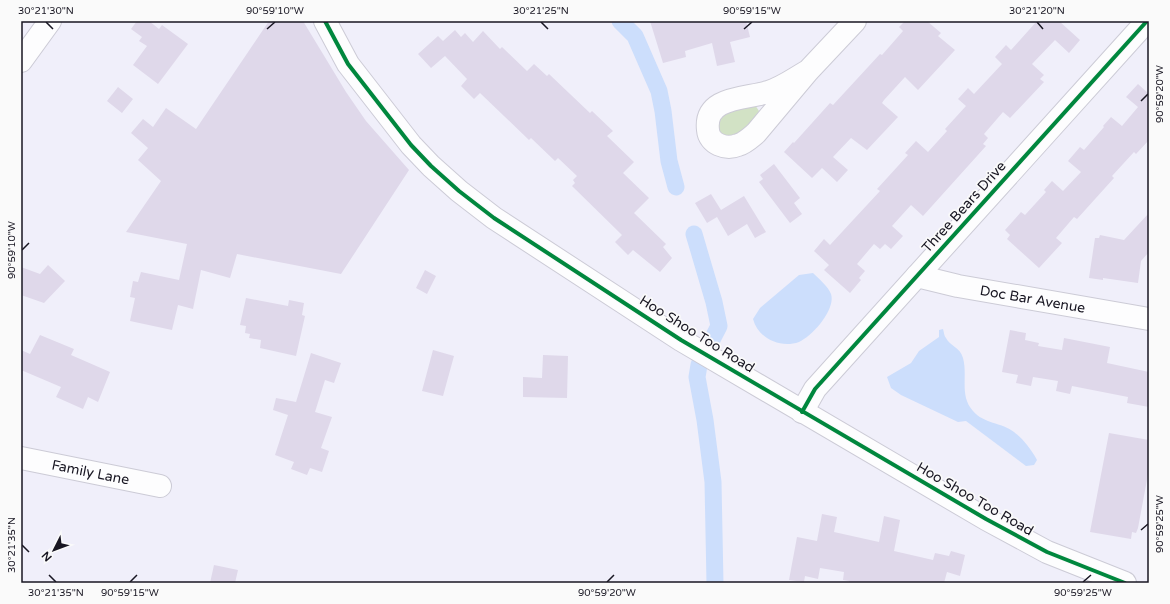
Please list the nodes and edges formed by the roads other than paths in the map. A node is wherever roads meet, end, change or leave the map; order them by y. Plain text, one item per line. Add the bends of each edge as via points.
1 (50, 21) edge
2 (325, 21) edge
3 (855, 21) edge
4 (1147, 21) edge
5 (21, 61) edge
6 (808, 71) dead end
7 (917, 276) junction
8 (1149, 319) edge
9 (802, 412) junction
10 (21, 458) edge
11 (160, 486) dead end
12 (1124, 583) edge

1 - 5 street
2 - 9 street, Hoo Shoo Too Road via 348,64 392,123 431,166 494,218 704,353
3 - 6 street
4 - 7 street, Three Bears Drive
7 - 8 street, Doc Bar Avenue via 958,286
7 - 9 street, Three Bears Drive via 813,392
9 - 12 street, Hoo Shoo Too Road via 1017,536
10 - 11 street, Family Lane

